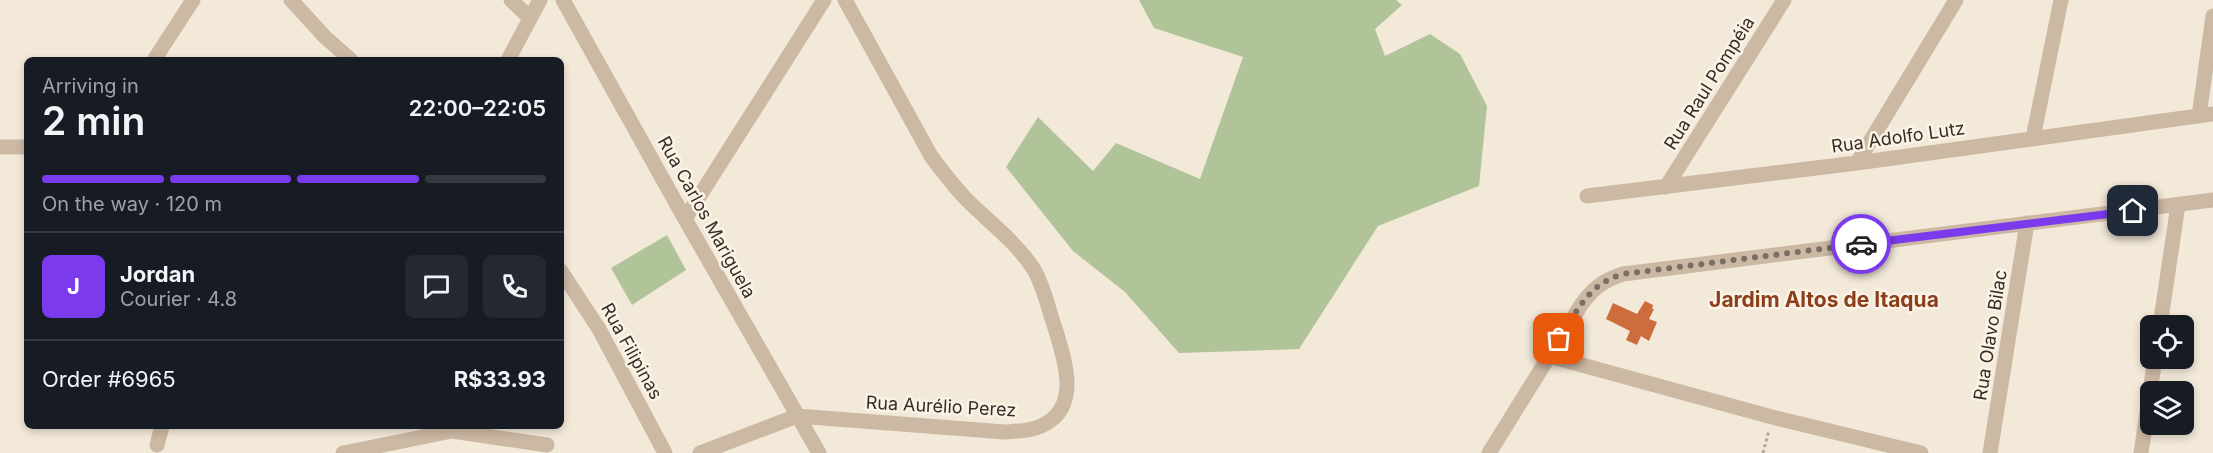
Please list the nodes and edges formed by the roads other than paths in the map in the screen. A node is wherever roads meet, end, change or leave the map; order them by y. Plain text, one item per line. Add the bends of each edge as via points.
1 (193, 0) edge
2 (291, 0) edge
3 (511, 0) edge
4 (540, 0) edge
5 (563, 0) edge
6 (824, 0) edge
7 (844, 0) edge
8 (1784, 0) edge
9 (1956, 0) edge
10 (2061, 0) edge
11 (2213, 16) edge
12 (529, 17) junction
13 (156, 57) edge
14 (348, 57) edge
15 (509, 57) edge
16 (2206, 115) edge
17 (2033, 138) junction
18 (0, 147) edge
19 (24, 147) edge
20 (1857, 163) junction
21 (1666, 187) junction
22 (1587, 196) dead end
23 (2213, 200) edge
24 (2178, 205) junction
25 (685, 219) junction
26 (2027, 223) junction
27 (564, 276) edge
28 (2162, 315) edge
29 (1548, 356) junction
30 (2153, 369) edge
31 (797, 416) junction
32 (161, 429) edge
33 (447, 429) edge
34 (457, 429) edge
35 (157, 445) dead end
36 (547, 445) dead end
37 (344, 453) edge
38 (665, 453) edge
39 (700, 453) edge
40 (819, 453) edge
41 (1490, 453) edge
42 (1921, 453) edge
43 (1990, 453) edge
44 (2141, 453) edge

1 - 13 street
2 - 14 street
3 - 12 street
4 - 12 street
5 - 25 street, Rua Carlos Mariguela
6 - 25 street
7 - 31 street, Rua Aurélio Perez via 948,180 1033,268 1065,364 1066,392 1058,413 1047,424 1005,432
8 - 21 street, Rua Raul Pompéia
9 - 20 street
10 - 17 street
11 - 16 street
12 - 15 street
16 - 17 street, Rua Adolfo Lutz
17 - 20 street, Rua Adolfo Lutz
18 - 19 street
20 - 21 street, Rua Adolfo Lutz
21 - 22 street, Rua Adolfo Lutz
23 - 24 street
24 - 26 street
24 - 28 street
25 - 31 street, Rua Carlos Mariguela
26 - 29 street via 1623,274 1591,290
26 - 43 street, Rua Olavo Bilac
27 - 38 street, Rua Filipinas via 599,329
29 - 41 street
29 - 42 street
30 - 44 street
31 - 39 street, Rua Aurélio Perez
31 - 40 street, Rua Carlos Mariguela
32 - 35 street
33 - 37 street
34 - 36 street

